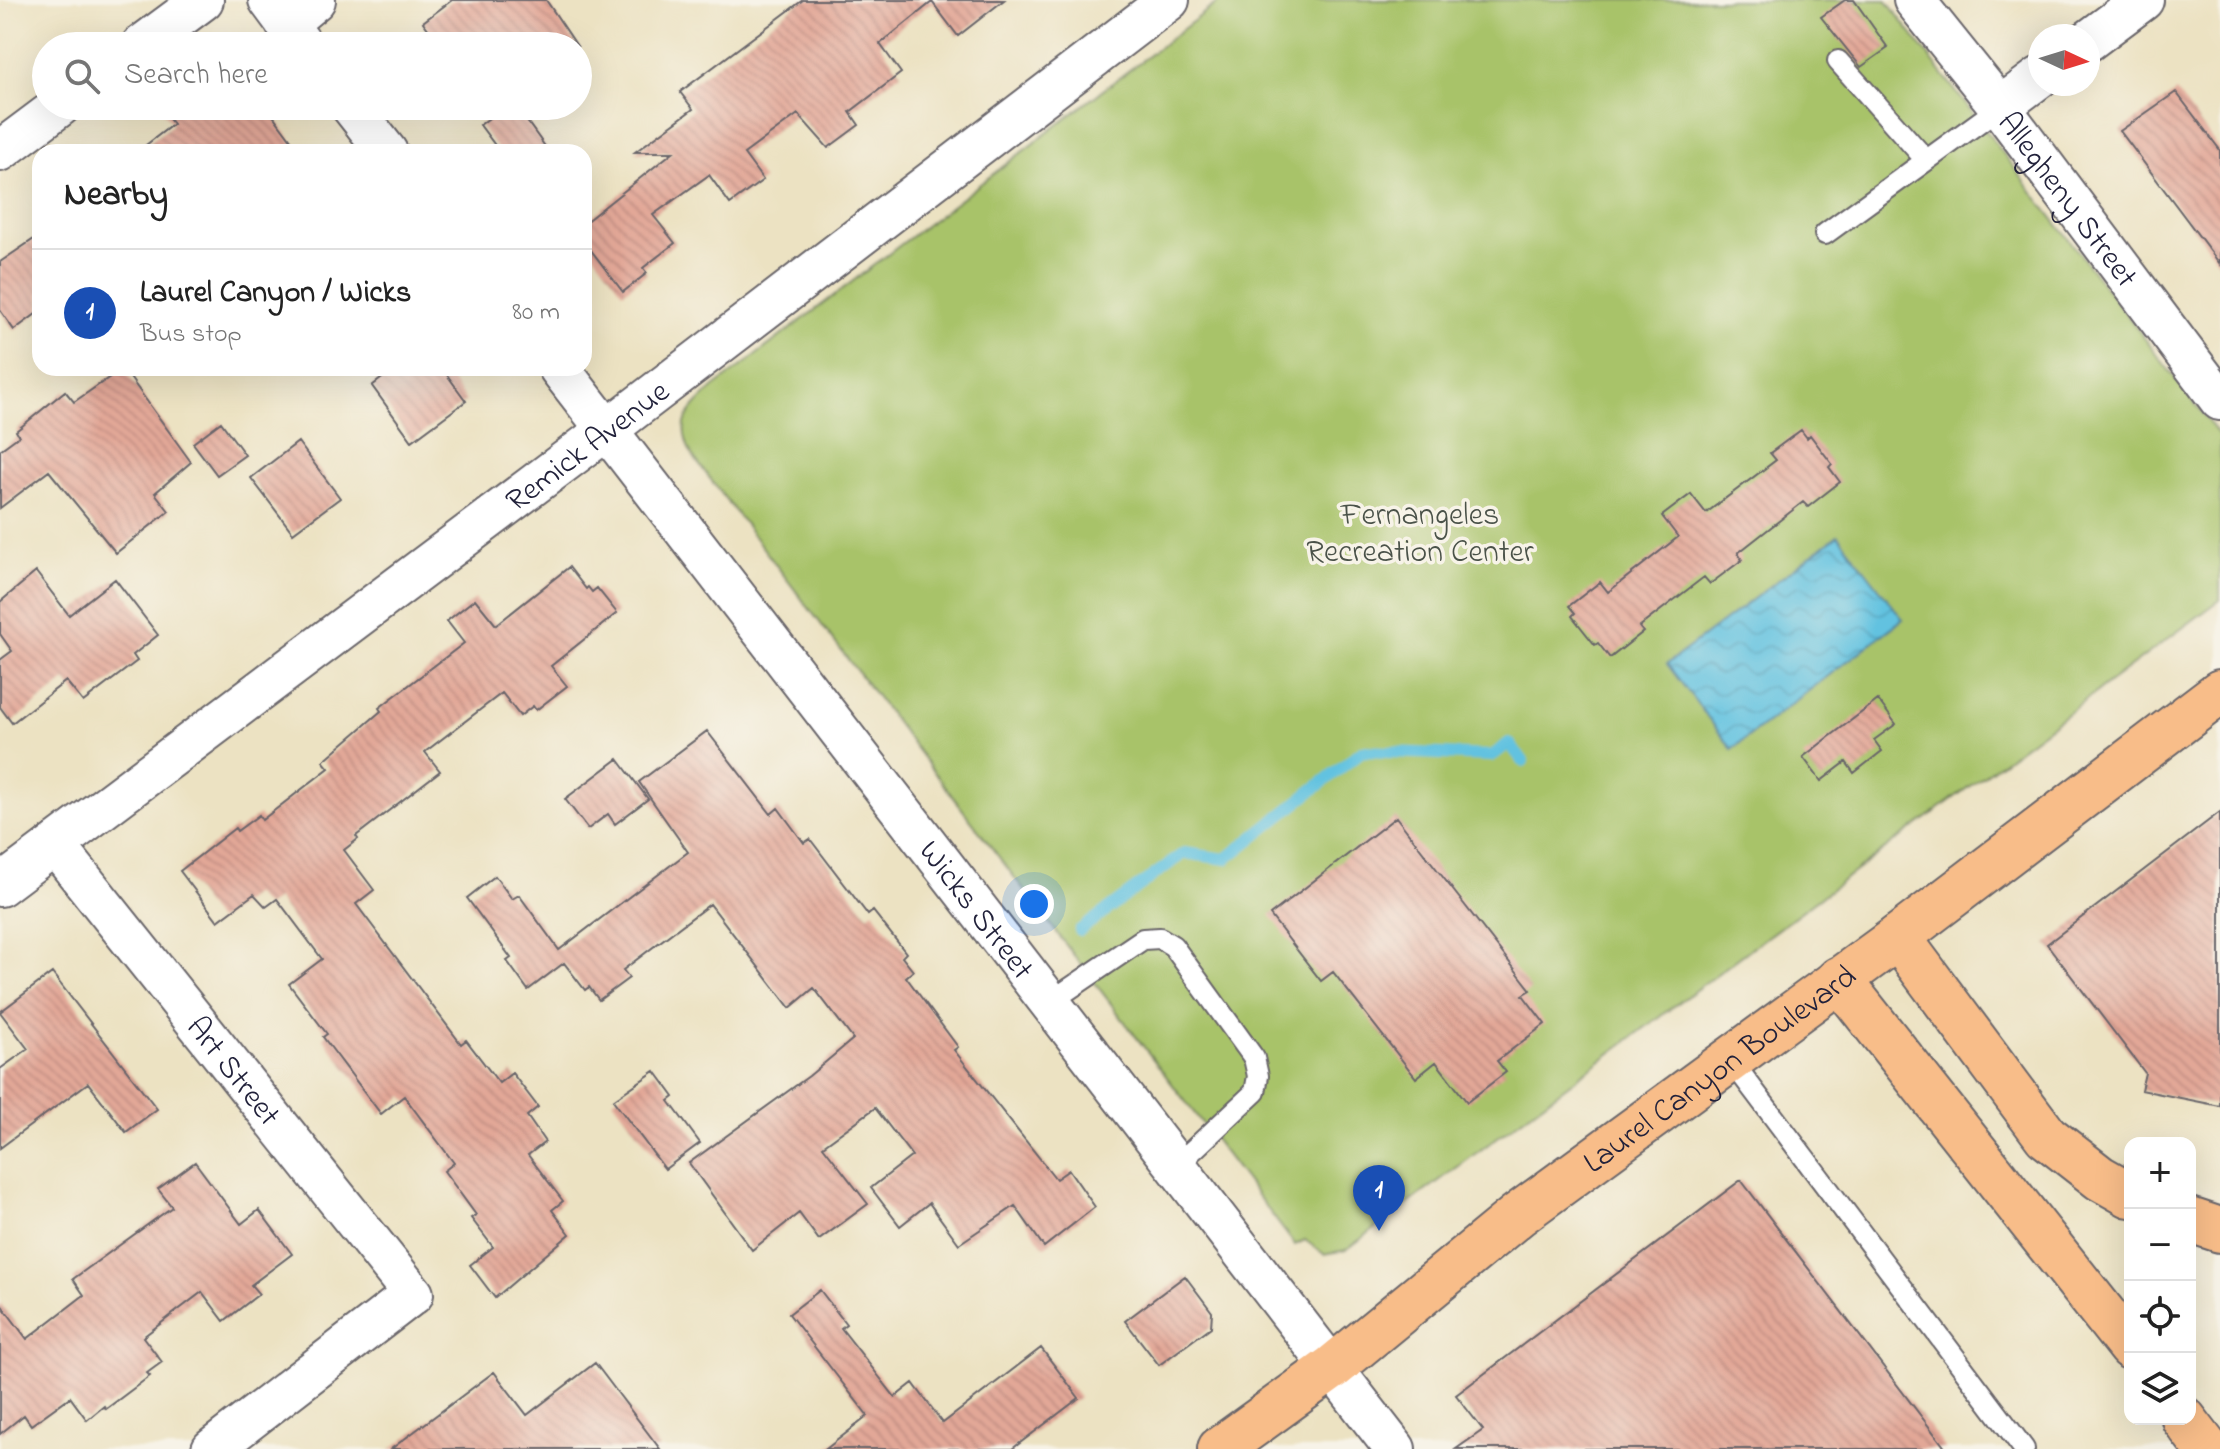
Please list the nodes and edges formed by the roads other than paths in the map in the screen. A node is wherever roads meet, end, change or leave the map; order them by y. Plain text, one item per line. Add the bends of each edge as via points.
1 (203, 0) edge
2 (1169, 0) edge
3 (1914, 0) edge
4 (2143, 0) edge
5 (160, 32) edge
6 (2100, 32) edge
7 (1838, 61) dead end
8 (2028, 86) edge
9 (2000, 107) junction
10 (41, 120) edge
11 (362, 120) edge
12 (381, 144) edge
13 (0, 151) edge
14 (1926, 160) junction
15 (1825, 234) dead end
16 (565, 376) edge
17 (2220, 400) edge
18 (608, 429) junction
19 (2220, 692) edge
20 (55, 845) junction
21 (0, 886) edge
22 (1898, 937) junction
23 (1839, 979) junction
24 (1050, 1002) junction
25 (1730, 1059) junction
26 (1177, 1165) junction
27 (2124, 1192) edge
28 (2196, 1222) edge
29 (2220, 1230) edge
30 (2124, 1339) edge
31 (1333, 1367) junction
32 (2189, 1425) edge
33 (212, 1449) edge
34 (1220, 1449) edge
35 (1395, 1449) edge
36 (2024, 1449) edge
37 (2207, 1449) edge

1 - 5 street
2 - 18 street, Remick Avenue
3 - 9 street, Allegheny Street
4 - 6 street
7 - 14 lane
8 - 9 street
9 - 14 lane
9 - 17 street, Allegheny Street
10 - 13 street
11 - 12 street
14 - 15 lane
16 - 18 street, Wicks Street
18 - 20 street, Remick Avenue
18 - 24 street, Wicks Street
19 - 22 main road, Laurel Canyon Boulevard
20 - 21 street, Remick Avenue
20 - 33 street, Art Street via 413,1294
22 - 23 main road, Laurel Canyon Boulevard
22 - 27 main road via 2046,1136
23 - 25 main road, Laurel Canyon Boulevard
23 - 30 main road
24 - 26 street, Wicks Street
24 - 26 lane via 1143,939 1160,938 1173,946 1254,1058 1258,1076 1255,1092
25 - 31 main road, Laurel Canyon Boulevard via 1518,1215
25 - 36 lane
26 - 31 street, Wicks Street
28 - 29 main road
31 - 34 main road, Laurel Canyon Boulevard
31 - 35 street, Wicks Street
32 - 37 main road

